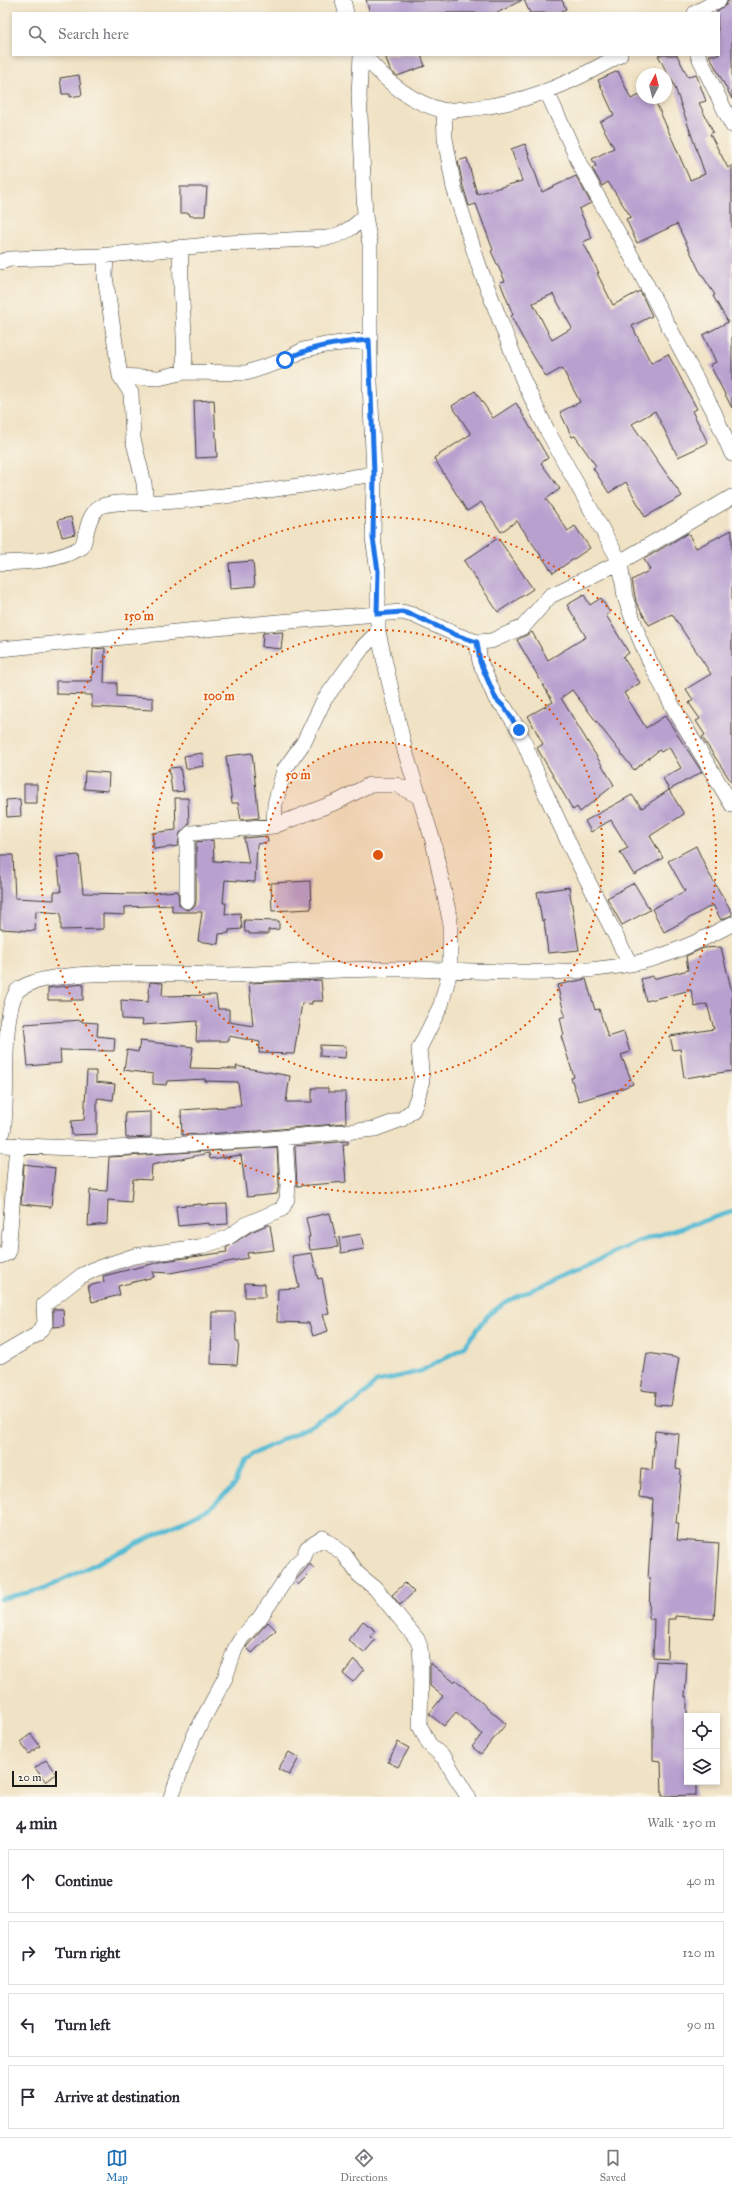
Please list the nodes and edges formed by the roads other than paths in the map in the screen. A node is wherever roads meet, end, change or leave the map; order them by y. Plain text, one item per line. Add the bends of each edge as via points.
1 (342, 0) edge
2 (719, 0) edge
3 (346, 12) edge
4 (697, 12) edge
5 (361, 56) edge
6 (365, 56) edge
7 (618, 56) edge
8 (698, 56) edge
9 (547, 92) junction
10 (444, 111) junction
11 (732, 125) edge
12 (365, 216) junction
13 (181, 247) junction
14 (106, 255) junction
15 (0, 262) edge
16 (369, 340) junction
17 (184, 372) junction
18 (120, 376) junction
19 (732, 454) edge
20 (374, 474) junction
21 (732, 497) edge
22 (146, 504) junction
23 (620, 562) junction
24 (0, 563) edge
25 (377, 614) junction
26 (378, 632) junction
27 (477, 642) junction
28 (0, 649) edge
29 (420, 797) junction
30 (732, 805) edge
31 (274, 826) junction
32 (186, 901) dead end
33 (732, 924) edge
34 (630, 964) junction
35 (450, 971) junction
36 (0, 1134) edge
37 (285, 1138) junction
38 (0, 1144) edge
39 (17, 1146) junction
40 (0, 1256) edge
41 (0, 1356) edge
42 (171, 1797) edge
43 (468, 1797) edge

1 - 3 street
2 - 4 street
5 - 12 street via 359,95
6 - 10 street via 380,74 414,100
7 - 9 street
8 - 11 street
9 - 10 street via 502,104
9 - 19 street via 581,167 713,410
10 - 23 street via 445,138 454,188 479,266 507,340 547,430
12 - 13 street via 351,230 327,238
12 - 16 street via 370,244
13 - 14 street
13 - 17 street via 179,270 186,348
14 - 15 street via 10,259
14 - 18 street via 105,276
16 - 17 street via 303,350 285,360 246,373
16 - 20 street
17 - 18 street via 159,378
18 - 22 street via 131,393 134,439
20 - 22 street via 251,494
20 - 25 street via 373,538 378,571
21 - 23 street
22 - 24 street via 109,504 98,508 88,524 82,547 71,554 50,560
23 - 27 street via 550,596 523,627 491,641
23 - 30 street via 625,597 638,637 673,707
25 - 26 street
25 - 27 street via 402,612 413,615
25 - 28 street
26 - 29 street via 405,751
26 - 31 street via 362,648 324,700 304,742 284,770 275,804
27 - 34 street via 480,662 496,699 519,730 567,838
29 - 31 street via 397,785 369,785 339,801
29 - 35 street via 450,920
31 - 32 street via 191,833 187,838
33 - 34 street via 680,950
34 - 35 street via 521,974
35 - 36 street via 370,969 220,975 88,974 35,982 17,991 5,1013 1,1059 5,1120 3,1132
35 - 37 street via 441,1005 419,1049 422,1080 413,1110 402,1119 375,1129
37 - 39 street via 97,1149
37 - 41 street via 288,1184 287,1200 282,1209 247,1224 226,1238 200,1247 134,1256 81,1276 44,1305 45,1324 36,1335
38 - 39 street
39 - 40 street via 8,1253
42 - 43 street via 193,1738 225,1678 235,1649 242,1637 259,1619 296,1564 304,1557 307,1548 322,1538 344,1554 359,1575 375,1588 417,1639 421,1662 420,1726 428,1744 445,1759

